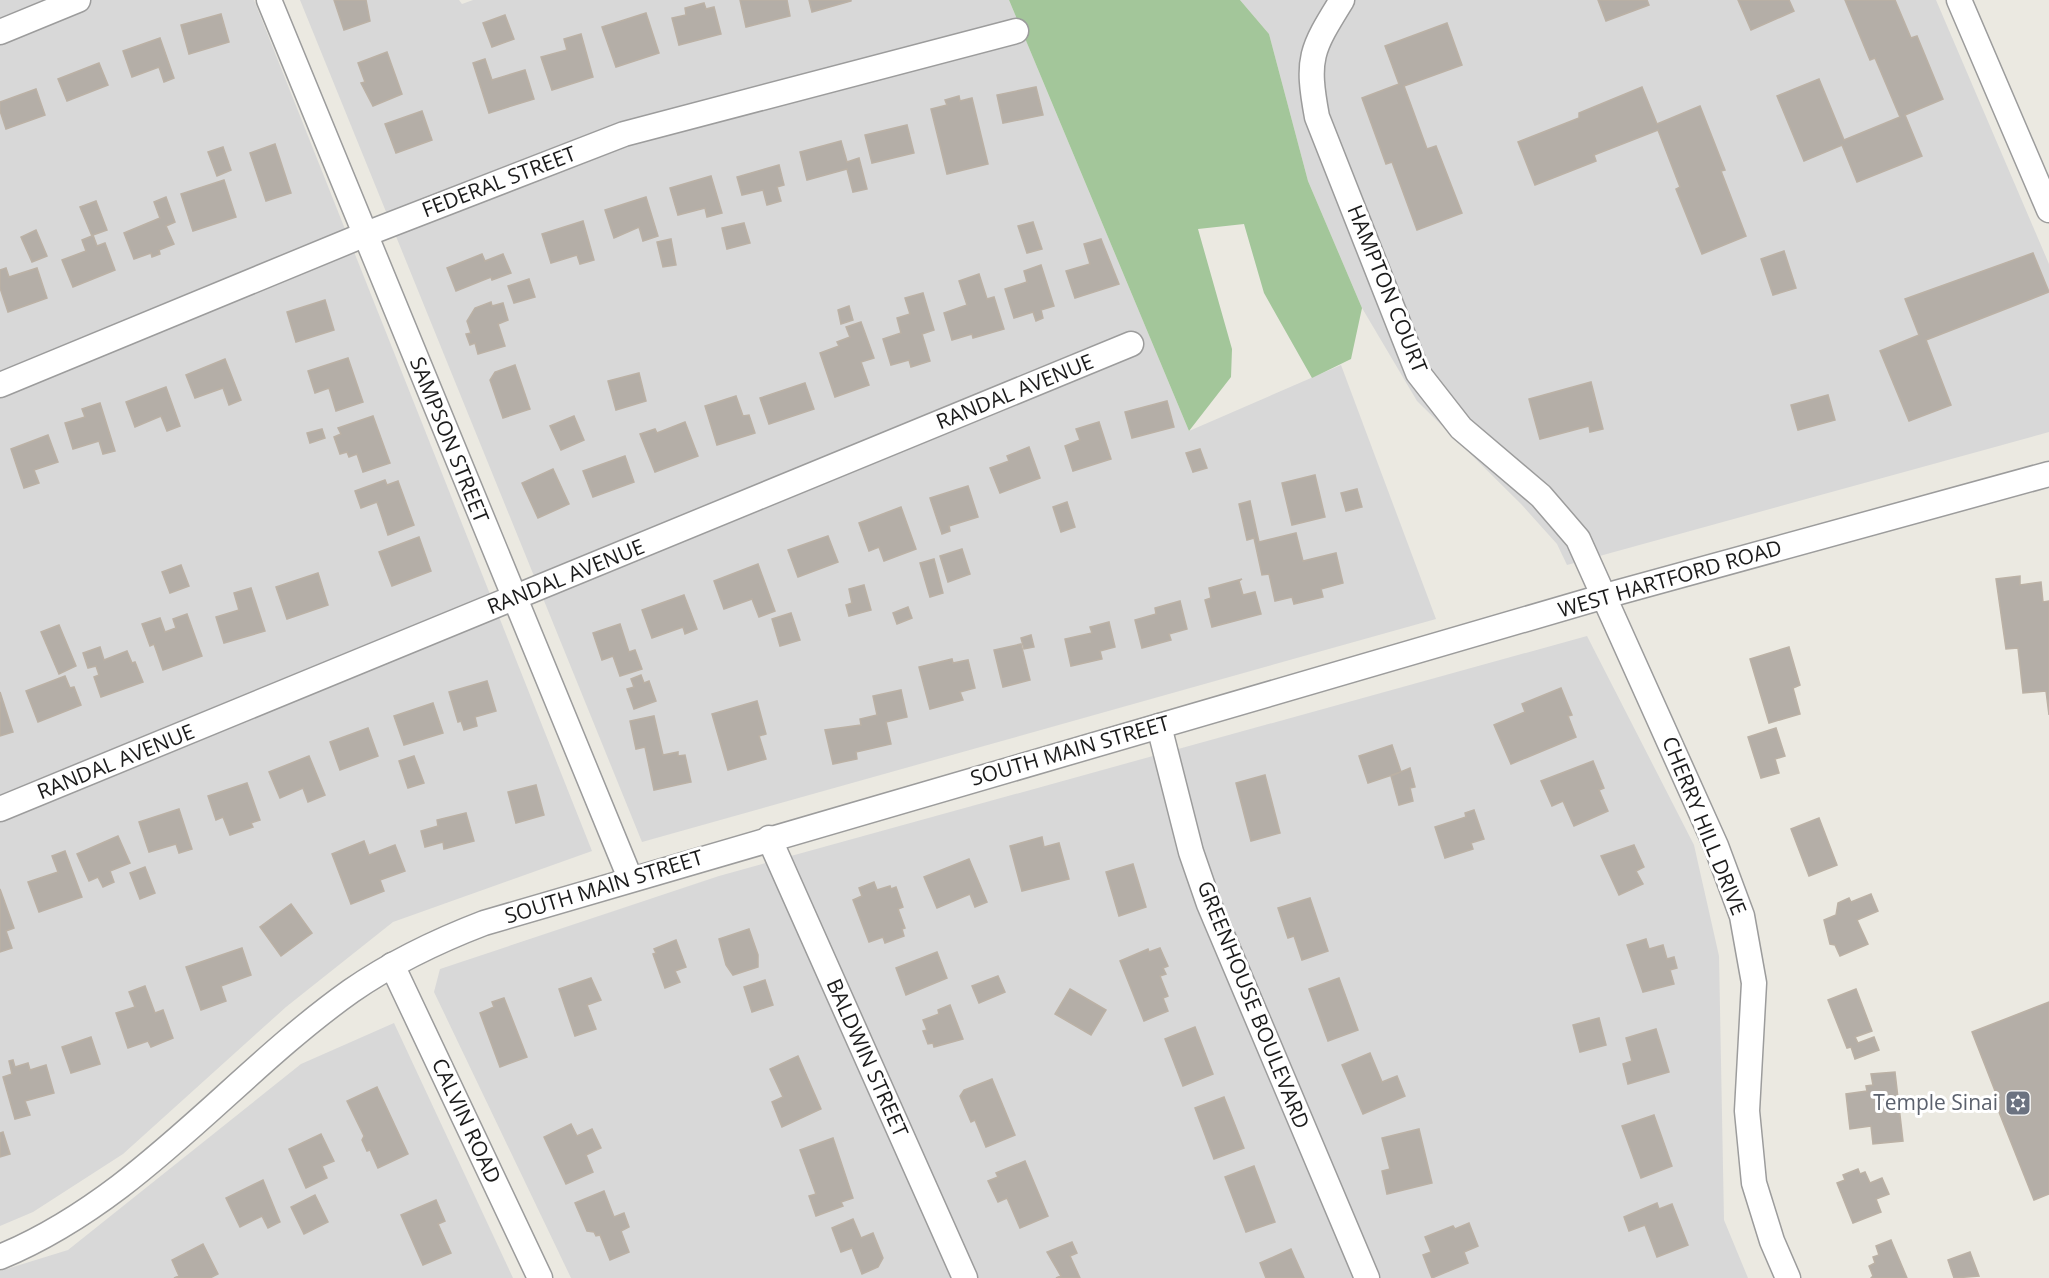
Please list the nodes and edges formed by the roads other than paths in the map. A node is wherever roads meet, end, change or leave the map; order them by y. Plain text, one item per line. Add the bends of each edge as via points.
1 (78, 0) edge
2 (269, 0) edge
3 (1342, 0) edge
4 (1959, 0) edge
5 (1016, 31) dead end
6 (0, 32) edge
7 (2049, 210) edge
8 (366, 234) junction
9 (1131, 344) dead end
10 (0, 385) edge
11 (2049, 474) edge
12 (1605, 596) junction
13 (513, 598) junction
14 (1293, 687) joint
15 (1159, 726) junction
16 (0, 809) edge
17 (769, 838) junction
18 (630, 879) junction
19 (392, 965) junction
20 (0, 1257) edge
21 (540, 1278) edge
22 (965, 1278) edge
23 (1367, 1278) edge
24 (1788, 1278) edge

1 - 6 street
2 - 8 street, SAMPSON STREET
3 - 12 street, HAMPTON COURT via 1316,42 1310,78 1317,117 1418,373 1461,428 1541,496 1578,539
4 - 7 street
5 - 8 street, FEDERAL STREET via 624,134
8 - 10 street, FEDERAL STREET
8 - 13 street, SAMPSON STREET
9 - 13 street, RANDAL AVENUE
11 - 12 street, WEST HARTFORD ROAD
12 - 14 street, WEST HARTFORD ROAD
12 - 24 street, CHERRY HILL DRIVE via 1716,846 1742,916 1754,982 1748,1111 1754,1183
13 - 16 street, RANDAL AVENUE
13 - 18 street, SAMPSON STREET
14 - 15 street, SOUTH MAIN STREET
15 - 17 street, SOUTH MAIN STREET
15 - 23 street, GREENHOUSE BOULEVARD via 1191,852 1209,904
17 - 18 street, SOUTH MAIN STREET
17 - 22 street, BALDWIN STREET
18 - 19 street, SOUTH MAIN STREET via 484,923
19 - 20 street, SOUTH MAIN STREET via 317,1018 115,1192 50,1233
19 - 21 street, CALVIN ROAD

